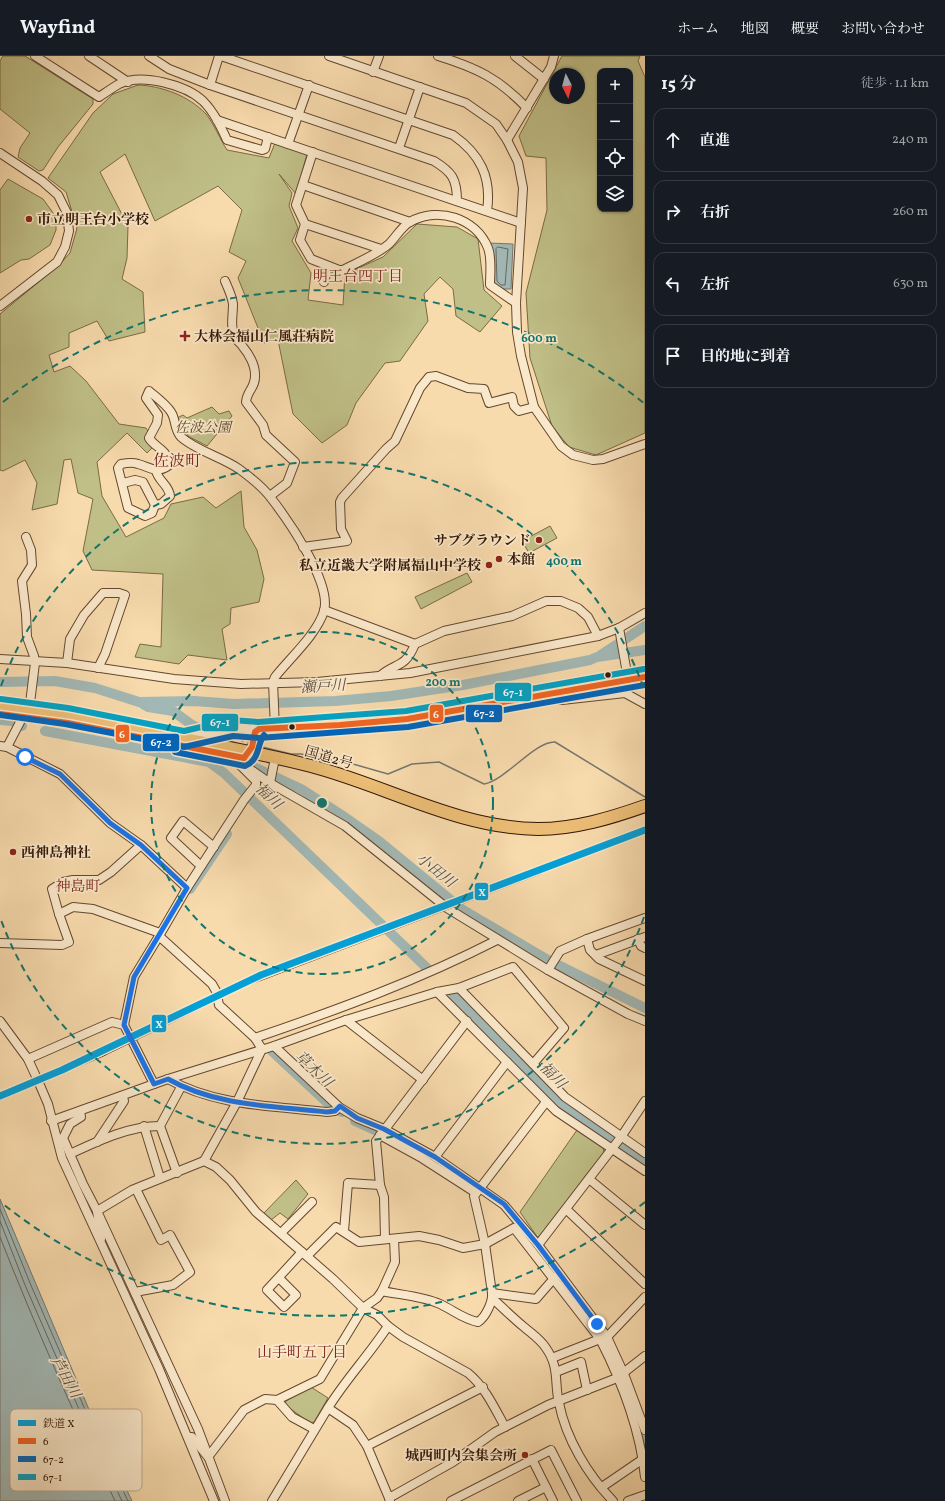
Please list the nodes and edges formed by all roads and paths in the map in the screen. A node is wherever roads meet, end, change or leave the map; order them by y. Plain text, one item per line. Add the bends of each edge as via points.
1 (35, 56) edge
2 (89, 56) edge
3 (149, 56) edge
4 (220, 56) edge
5 (329, 56) edge
6 (378, 56) edge
7 (438, 56) edge
8 (554, 56) edge
9 (519, 57) edge
10 (169, 68) junction
11 (373, 72) junction
12 (544, 79) junction
13 (128, 82) junction
14 (163, 82) junction
15 (210, 85) junction
16 (309, 85) junction
17 (420, 87) junction
18 (527, 108) junction
19 (298, 115) junction
20 (408, 119) junction
21 (217, 120) junction
22 (268, 137) junction
23 (507, 140) junction
24 (288, 144) junction
25 (399, 148) junction
26 (313, 152) junction
27 (0, 153) edge
28 (303, 185) junction
29 (457, 201) junction
30 (487, 211) junction
31 (410, 222) junction
32 (521, 223) junction
33 (305, 224) junction
34 (381, 248) junction
35 (328, 266) junction
36 (225, 281) dead end
37 (324, 282) dead end
38 (516, 303) junction
39 (0, 306) edge
40 (534, 407) junction
41 (645, 444) edge
42 (156, 471) junction
43 (123, 483) junction
44 (270, 496) junction
45 (155, 505) junction
46 (26, 537) dead end
47 (303, 547) junction
48 (324, 610) junction
49 (645, 613) edge
50 (620, 630) junction
51 (598, 636) junction
52 (415, 644) junction
53 (0, 659) edge
54 (35, 662) junction
55 (67, 663) junction
56 (98, 668) junction
57 (380, 677) junction
58 (628, 677) junction
59 (645, 677) edge
60 (273, 683) junction
61 (541, 696) junction
62 (645, 704) edge
63 (0, 707) edge
64 (0, 714) edge
65 (23, 715) junction
66 (275, 726) junction
67 (258, 730) junction
68 (184, 739) junction
69 (3, 747) edge
70 (244, 758) junction
71 (273, 771) junction
72 (645, 806) edge
73 (645, 813) edge
74 (141, 845) junction
75 (214, 847) junction
76 (202, 866) junction
77 (187, 888) junction
78 (59, 914) junction
79 (645, 918) edge
80 (159, 934) junction
81 (642, 938) edge
82 (587, 939) junction
83 (497, 940) junction
84 (0, 943) edge
85 (645, 948) edge
86 (596, 956) junction
87 (549, 969) junction
88 (645, 981) edge
89 (459, 988) junction
90 (216, 991) dead end
91 (437, 992) junction
92 (218, 1000) dead end
93 (346, 1020) junction
94 (0, 1021) edge
95 (467, 1021) junction
96 (645, 1021) edge
97 (124, 1025) junction
98 (255, 1038) junction
99 (274, 1046) junction
100 (262, 1049) junction
101 (28, 1059) junction
102 (506, 1062) junction
103 (532, 1064) junction
104 (168, 1079) junction
105 (423, 1080) junction
106 (154, 1084) junction
107 (181, 1087) junction
108 (123, 1097) junction
109 (236, 1102) junction
110 (546, 1102) junction
111 (644, 1103) edge
112 (338, 1108) junction
113 (80, 1111) junction
114 (51, 1121) junction
115 (144, 1126) junction
116 (160, 1126) junction
117 (382, 1133) junction
118 (620, 1138) junction
119 (97, 1142) junction
120 (613, 1148) junction
121 (645, 1153) edge
122 (70, 1154) junction
123 (435, 1157) junction
124 (62, 1158) junction
125 (204, 1161) junction
126 (645, 1171) edge
127 (177, 1173) junction
128 (160, 1178) junction
129 (589, 1179) junction
130 (82, 1184) junction
131 (380, 1185) junction
132 (136, 1189) junction
133 (478, 1191) junction
134 (312, 1202) dead end
135 (567, 1210) junction
136 (97, 1211) junction
137 (645, 1224) edge
138 (516, 1226) junction
139 (344, 1231) junction
140 (282, 1233) junction
141 (385, 1238) junction
142 (394, 1239) junction
143 (484, 1244) junction
144 (538, 1245) junction
145 (102, 1247) junction
146 (305, 1254) junction
147 (556, 1276) junction
148 (279, 1278) dead end
149 (645, 1284) edge
150 (120, 1285) junction
151 (382, 1291) junction
152 (135, 1292) junction
153 (492, 1296) junction
154 (645, 1297) edge
155 (363, 1308) junction
156 (146, 1316) junction
157 (388, 1326) junction
158 (603, 1338) junction
159 (645, 1356) edge
160 (552, 1358) junction
161 (159, 1369) junction
162 (556, 1372) junction
163 (620, 1376) junction
164 (483, 1387) junction
165 (587, 1390) junction
166 (183, 1397) junction
167 (277, 1400) junction
168 (558, 1402) junction
169 (328, 1408) junction
170 (505, 1427) junction
171 (314, 1429) junction
172 (645, 1430) edge
173 (188, 1437) junction
174 (367, 1446) junction
175 (208, 1457) junction
176 (532, 1459) junction
177 (643, 1459) junction
178 (645, 1477) edge
179 (546, 1487) junction
180 (602, 1487) junction
181 (645, 1495) edge
182 (214, 1500) edge
183 (390, 1500) edge
184 (225, 1501) edge
185 (272, 1501) edge
186 (451, 1501) edge
187 (518, 1501) edge
188 (553, 1501) edge
189 (577, 1501) edge
190 (613, 1501) edge
191 (628, 1501) edge

1 - 13 street via 99,98 120,84
2 - 13 street
3 - 10 street
4 - 15 street
4 - 16 street
5 - 11 street
6 - 11 street
7 - 18 street via 486,74 502,84
8 - 12 street
9 - 12 street
10 - 14 street
10 - 15 street
11 - 17 street
12 - 18 street
13 - 14 street
14 - 21 street via 190,92 203,101
15 - 19 street
16 - 19 street
16 - 20 street
17 - 20 street
17 - 23 street via 466,103 496,124
18 - 23 street
19 - 24 street
19 - 25 street
20 - 25 street
20 - 30 street via 452,135 478,158 485,175
21 - 22 street
21 - 22 street via 230,142 262,150 265,149
22 - 24 street
23 - 32 street via 518,162 523,188
24 - 26 street
25 - 29 street via 434,161 446,169 457,187
26 - 28 street
26 - 29 street
27 - 39 street via 58,195 67,213 69,231 65,247 57,262
28 - 31 street
28 - 33 street via 296,205
29 - 30 street
30 - 32 street
31 - 34 street
31 - 38 street via 439,215 455,217 469,224 480,234 488,249 490,285
32 - 38 street
33 - 34 street
33 - 35 street via 300,240 310,259
34 - 35 street via 343,270
35 - 37 street
36 - 44 street via 233,304 231,318 236,339 252,360 256,373 255,386 247,395 246,402 263,425 266,435 296,462 287,483
38 - 40 street via 520,356
40 - 41 street via 561,446 573,455 593,460 603,459
40 - 47 street via 519,411 514,406 512,397 489,403 484,389 468,388 436,376 429,377 420,388 396,440 342,498 341,529 347,541
42 - 43 street via 137,463 121,464 118,468
42 - 44 street via 168,466 169,459 149,438 158,415 146,398 149,390 171,412 181,436 229,462
42 - 45 street via 158,478 168,488 170,496 161,504
43 - 45 street via 136,480 143,482
43 - 45 street via 128,508 145,516 152,513
44 - 47 street
46 - 54 street via 31,550 32,564 22,581 27,637
47 - 48 street via 319,575 324,594
48 - 52 street
48 - 60 street via 315,629 275,677
49 - 50 street
50 - 51 street
50 - 58 street
51 - 52 street via 588,617 578,608 561,601 546,601 512,616 444,631
51 - 57 street via 472,662
52 - 57 street via 411,655 403,664 388,669
53 - 54 street
54 - 55 street
54 - 65 street
55 - 56 street
55 - 56 street via 70,639 84,615 103,593 119,592 125,595
56 - 60 street via 174,679 241,684
57 - 60 street
58 - 59 street
58 - 61 street
60 - 66 street
61 - 62 street via 562,700 625,692
61 - 66 street via 407,719
63 - 65 highway, 国道2号
64 - 65 highway, 国道2号
65 - 68 highway, 国道2号
65 - 69 street
65 - 70 highway, 国道2号
66 - 67 street
67 - 68 street via 232,728
67 - 70 street via 255,732 252,747
68 - 70 highway, 国道2号
69 - 74 street via 60,774 110,823
70 - 71 highway, 国道2号
70 - 71 street via 247,767
70 - 75 street via 256,785
71 - 72 highway, 国道2号 via 337,774 456,816 505,826 540,829 560,827 587,823
71 - 73 highway, 国道2号 via 342,782 453,822 503,833 564,834 607,825
71 - 83 street via 443,905
74 - 77 street
74 - 78 street via 99,880 68,881 52,889
75 - 76 street
75 - 76 street via 183,821 171,838
76 - 77 street
77 - 80 street
78 - 80 street via 73,907 93,909
78 - 84 street via 68,942 62,945
79 - 82 street
80 - 90 street via 212,984
80 - 97 street via 134,977
81 - 85 street via 641,946
81 - 86 street
82 - 86 street via 590,950
82 - 87 street via 560,951
83 - 87 street
83 - 98 street via 402,984
86 - 88 street
87 - 96 street
89 - 91 street
89 - 103 street
89 - 103 street via 513,968 564,1028
91 - 93 street
91 - 95 street
92 - 98 street via 219,1005
93 - 99 street
93 - 105 street
94 - 101 street
95 - 102 street
95 - 105 street
97 - 101 street via 112,1022
97 - 106 street
98 - 100 street
99 - 100 street
99 - 112 street
100 - 104 street
100 - 109 street
101 - 114 street via 48,1104
102 - 110 street
102 - 123 street
103 - 118 street via 565,1097
104 - 106 street
104 - 107 street
105 - 117 street
106 - 108 street
107 - 109 street
107 - 116 street
108 - 113 street
108 - 119 street via 124,1101
109 - 112 street via 327,1112
109 - 125 street
110 - 120 street
110 - 133 street
111 - 118 street
112 - 117 street
113 - 114 street
113 - 122 street via 81,1117 70,1124 63,1138
114 - 124 street
115 - 116 street
115 - 119 street
115 - 128 street
116 - 127 street
117 - 123 street
117 - 131 street via 376,1142
117 - 133 street
118 - 120 street
118 - 121 street
119 - 122 street
120 - 126 street
120 - 129 street
122 - 130 street
123 - 133 street
124 - 130 street
124 - 145 street
125 - 127 street
125 - 140 street via 216,1167 256,1212
127 - 128 street
128 - 132 street
129 - 135 street
129 - 137 street
130 - 136 street
131 - 139 street via 348,1183
131 - 141 street via 384,1197
132 - 136 street
132 - 152 street via 161,1240 170,1235 190,1272 173,1285
133 - 138 street via 504,1204
133 - 143 street via 474,1196
134 - 140 street
135 - 144 street
135 - 149 street
136 - 145 street
136 - 152 street
138 - 143 street
138 - 144 street
138 - 147 street
139 - 141 street via 359,1242
139 - 146 street via 336,1227
140 - 146 street
141 - 142 street
142 - 143 street via 419,1236 463,1248
142 - 151 street via 395,1262
143 - 153 street
144 - 147 street
145 - 150 street
146 - 148 street
146 - 155 street
147 - 153 street via 536,1299
147 - 158 street
150 - 156 street
150 - 161 street
151 - 153 street via 440,1304 468,1320 478,1322 484,1318
151 - 155 street
152 - 156 street
153 - 160 street via 540,1339
154 - 158 street
155 - 157 street via 377,1315
155 - 167 street via 320,1378
156 - 166 street
157 - 164 street via 468,1373
157 - 169 street via 368,1356 344,1382
158 - 160 street
158 - 163 street
159 - 163 street
160 - 162 street
161 - 166 street via 165,1370 179,1396
161 - 173 street
162 - 165 street via 581,1362
162 - 168 street
163 - 165 street
163 - 172 street
163 - 177 street via 639,1435
164 - 170 street
164 - 174 street
165 - 168 street
166 - 175 street
167 - 171 street via 292,1417
167 - 175 street via 265,1400 244,1410
168 - 170 street
168 - 180 street via 575,1447
169 - 171 street
169 - 174 street via 353,1425
170 - 183 street
171 - 185 street
173 - 175 street via 192,1437
173 - 182 street
174 - 183 street
175 - 184 street
176 - 179 street
176 - 186 street
176 - 189 street via 552,1450
177 - 178 street
177 - 180 street
179 - 187 street
179 - 188 street
180 - 190 street
181 - 191 street

